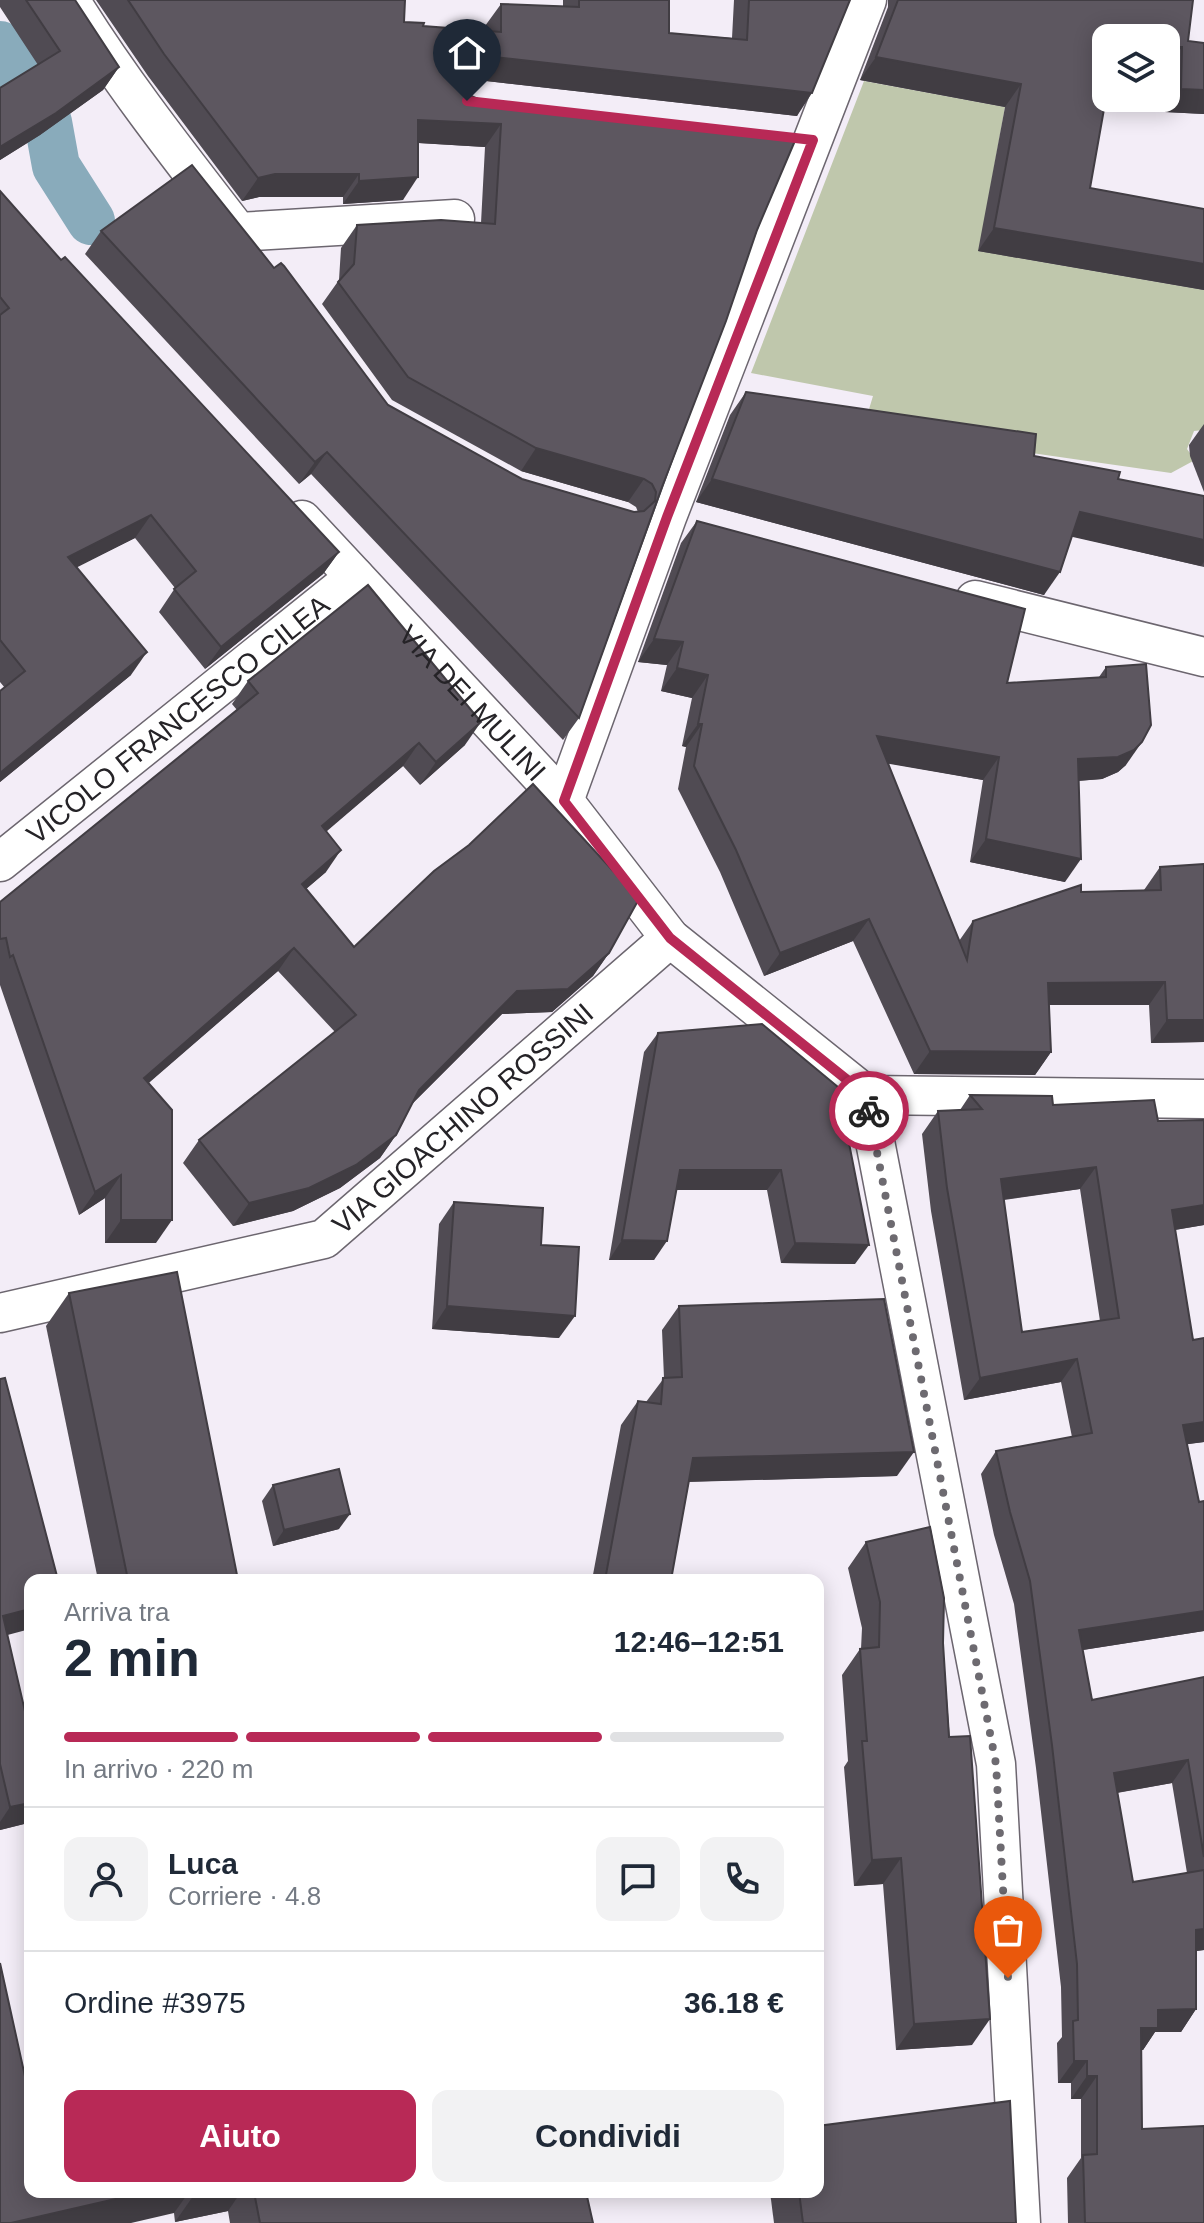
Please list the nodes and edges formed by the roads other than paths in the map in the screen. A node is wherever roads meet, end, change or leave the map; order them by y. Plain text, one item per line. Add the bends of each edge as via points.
1 (70, 0) edge
2 (867, 0) edge
3 (455, 219) edge
4 (280, 496) edge
5 (355, 577) junction
6 (941, 591) edge
7 (1204, 657) edge
8 (564, 801) junction
9 (0, 862) edge
10 (670, 938) junction
11 (866, 1095) junction
12 (1204, 1099) edge
13 (0, 1313) edge
14 (1021, 2223) edge

1 - 3 street via 238,232
2 - 8 street via 797,138 682,521
4 - 5 street, VIA DEI MULINI
5 - 8 street, VIA DEI MULINI
5 - 9 street, VICOLO FRANCESCO CILEA
6 - 7 street
8 - 10 street, VIA DEI MULINI
10 - 11 street, VIA DEI MULINI
10 - 13 street, VIA GIOACHINO ROSSINI via 324,1239
11 - 12 street
11 - 14 street via 996,1764

